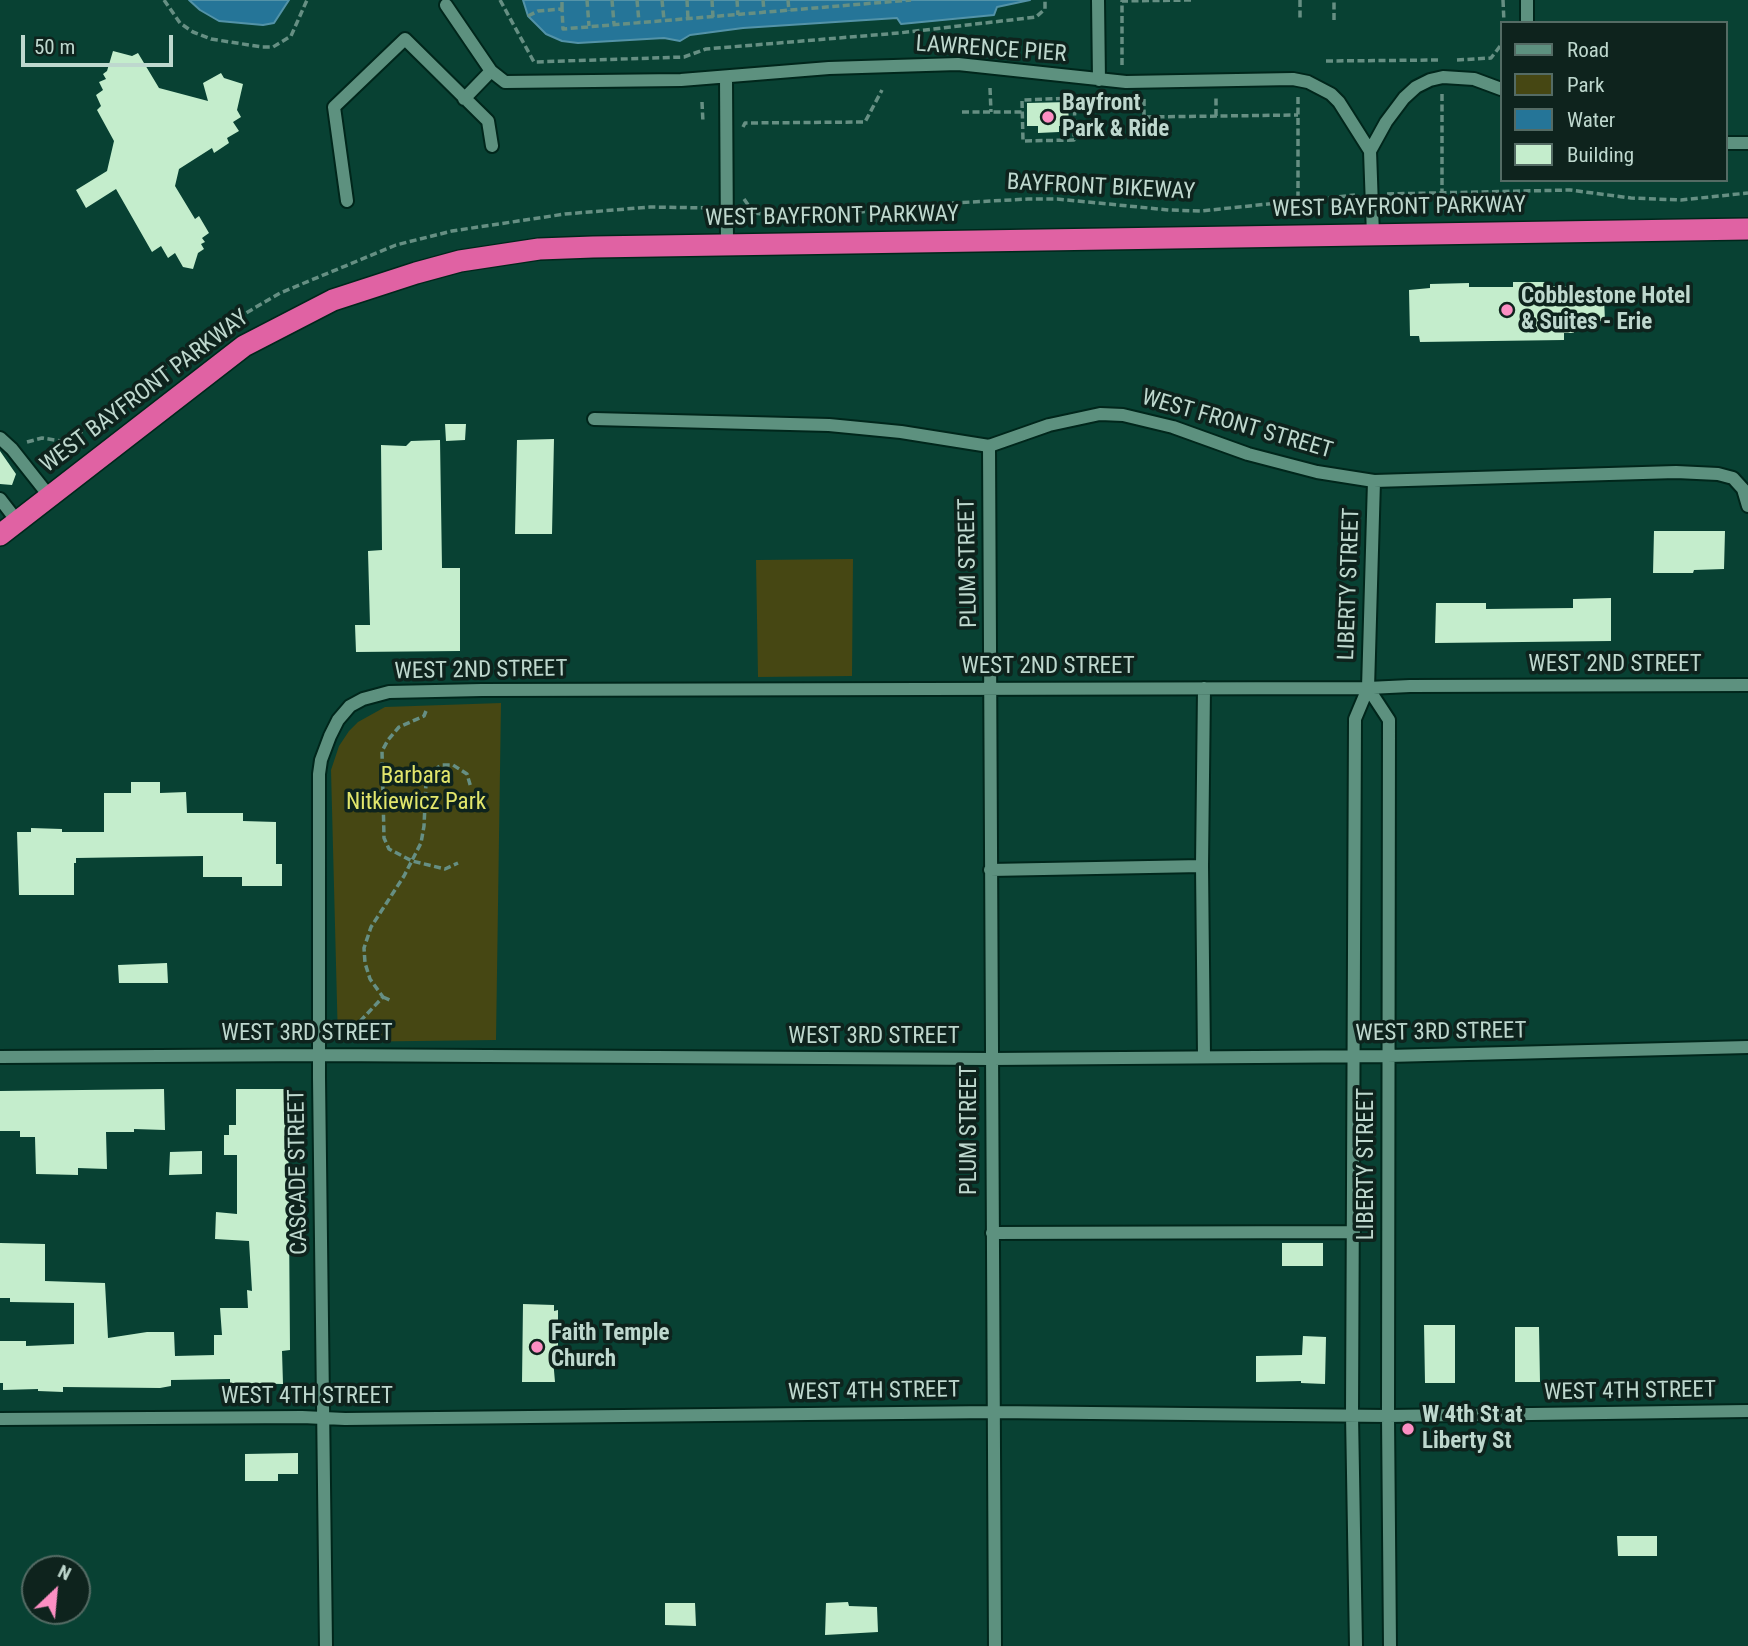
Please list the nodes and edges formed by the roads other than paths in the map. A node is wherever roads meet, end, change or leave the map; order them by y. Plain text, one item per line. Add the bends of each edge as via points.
1 (1098, 0) edge
2 (1527, 0) edge
3 (446, 5) dead end
4 (1527, 21) edge
5 (491, 71) junction
6 (726, 77) junction
7 (1099, 80) junction
8 (1500, 88) edge
9 (464, 99) junction
10 (1727, 143) edge
11 (1748, 143) edge
12 (492, 146) dead end
13 (1370, 150) junction
14 (346, 201) dead end
15 (1748, 229) edge
16 (1373, 235) junction
17 (727, 245) junction
18 (594, 419) dead end
19 (0, 438) edge
20 (989, 446) junction
21 (1374, 481) junction
22 (50, 497) junction
23 (0, 499) edge
24 (1748, 506) edge
25 (18, 521) junction
26 (0, 535) edge
27 (1748, 685) edge
28 (991, 688) junction
29 (1204, 688) junction
30 (1368, 688) junction
31 (351, 706) joint
32 (1202, 866) junction
33 (990, 870) junction
34 (1748, 1047) edge
35 (318, 1055) junction
36 (1355, 1056) junction
37 (1388, 1056) junction
38 (0, 1057) edge
39 (1204, 1057) junction
40 (991, 1059) junction
41 (1354, 1232) junction
42 (992, 1233) junction
43 (1748, 1411) edge
44 (993, 1412) junction
45 (1352, 1415) junction
46 (1388, 1416) junction
47 (324, 1418) junction
48 (0, 1419) edge
49 (326, 1646) edge
50 (995, 1646) edge
51 (1356, 1646) edge
52 (1390, 1646) edge

1 - 7 street
2 - 4 street
3 - 5 street
5 - 6 street, LAWRENCE PIER via 505,82 517,83
5 - 9 street
6 - 7 street, LAWRENCE PIER via 958,64
6 - 17 street
7 - 13 street, LAWRENCE PIER via 1308,82 1339,102
8 - 13 street via 1460,77 1430,80 1404,98
9 - 12 street via 488,121
9 - 14 street via 405,39 334,107
10 - 11 street
13 - 16 street
15 - 16 highway, WEST BAYFRONT PARKWAY
16 - 17 highway, WEST BAYFRONT PARKWAY
17 - 22 highway, WEST BAYFRONT PARKWAY via 499,254 416,272 334,300 244,346
18 - 20 street, WEST FRONT STREET via 829,425
19 - 22 street
20 - 21 street, WEST FRONT STREET via 1049,425 1100,414 1123,415 1248,454
20 - 28 street, PLUM STREET
21 - 24 street, WEST FRONT STREET via 1718,474 1733,478 1743,489
21 - 30 street, LIBERTY STREET
22 - 25 highway, WEST BAYFRONT PARKWAY
23 - 25 street
25 - 26 highway, WEST BAYFRONT PARKWAY
27 - 30 street, WEST 2ND STREET
28 - 29 street, WEST 2ND STREET
28 - 31 street, WEST 2ND STREET via 389,692
28 - 33 street, PLUM STREET
29 - 30 street, WEST 2ND STREET
29 - 32 street
30 - 36 street, LIBERTY STREET via 1355,719
30 - 37 street, LIBERTY STREET via 1389,719
31 - 35 street, CASCADE STREET via 330,736 319,774
32 - 33 street
32 - 39 street
33 - 40 street, PLUM STREET
34 - 37 street, WEST 3RD STREET
35 - 38 street, WEST 3RD STREET
35 - 40 street, WEST 3RD STREET
35 - 47 street, CASCADE STREET
36 - 37 street, WEST 3RD STREET
36 - 39 street, WEST 3RD STREET
36 - 41 street, LIBERTY STREET
37 - 46 street, LIBERTY STREET
39 - 40 street, WEST 3RD STREET
40 - 42 street, PLUM STREET
41 - 42 street
41 - 45 street, LIBERTY STREET
42 - 44 street, PLUM STREET
43 - 46 street, WEST 4TH STREET
44 - 45 street, WEST 4TH STREET
44 - 47 street, WEST 4TH STREET
44 - 50 street, PLUM STREET
45 - 46 street, WEST 4TH STREET
45 - 51 street, LIBERTY STREET
46 - 52 street, LIBERTY STREET
47 - 48 street, WEST 4TH STREET
47 - 49 street, CASCADE STREET

